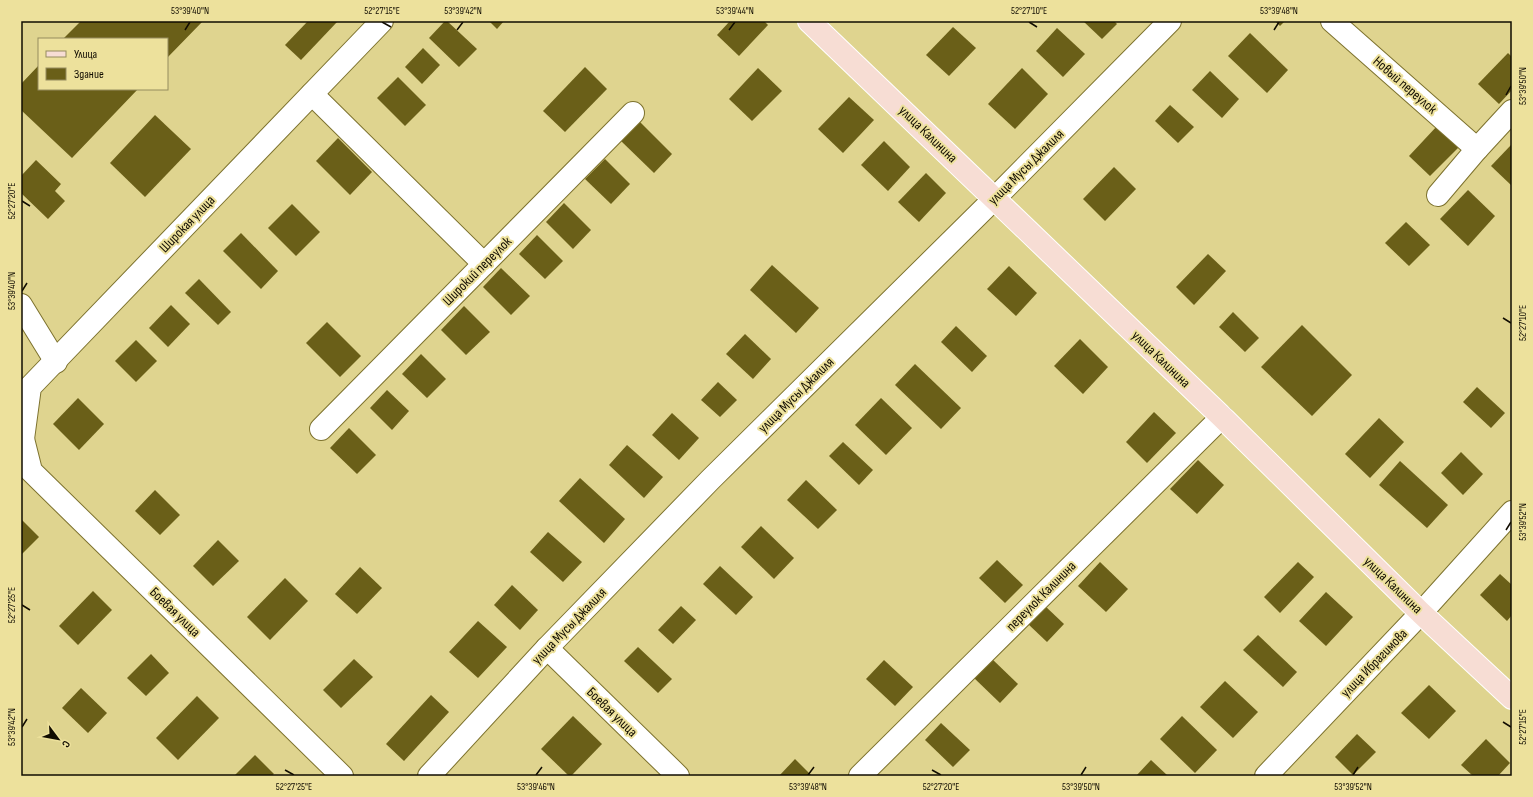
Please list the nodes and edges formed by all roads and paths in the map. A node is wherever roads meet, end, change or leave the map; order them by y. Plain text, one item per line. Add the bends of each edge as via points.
1 (382, 21) edge
2 (809, 21) edge
3 (1170, 21) edge
4 (1332, 21) edge
5 (312, 94) junction
6 (1512, 111) edge
7 (633, 113) dead end
8 (1477, 149) junction
9 (1438, 195) dead end
10 (995, 198) junction
11 (484, 264) junction
12 (21, 305) edge
13 (56, 362) junction
14 (1222, 417) junction
15 (321, 429) dead end
16 (22, 440) edge
17 (1512, 512) edge
18 (1422, 613) junction
19 (547, 648) junction
20 (1512, 698) edge
21 (342, 776) edge
22 (429, 776) edge
23 (678, 776) edge
24 (860, 776) edge
25 (1266, 776) edge

1 - 5 street, Широкая улица
2 - 10 main road, улица Калинина
3 - 10 street, улица Мусы Джалиля
4 - 8 street, Новый переулок
5 - 11 street
5 - 13 street, Широкая улица
6 - 8 street
7 - 11 street, Широкий переулок
8 - 9 street
10 - 14 main road, улица Калинина
10 - 19 street, улица Мусы Джалиля via 710,480
11 - 15 street, Широкий переулок
12 - 13 street
13 - 16 street, Широкая улица via 30,387
14 - 18 main road, улица Калинина
14 - 24 street, переулок Калинина
16 - 21 street, Боевая улица via 31,471
17 - 18 street, улица Ибрагимова
18 - 20 main road, улица Калинина
18 - 25 street, улица Ибрагимова
19 - 22 street, улица Мусы Джалиля
19 - 23 street, Боевая улица

